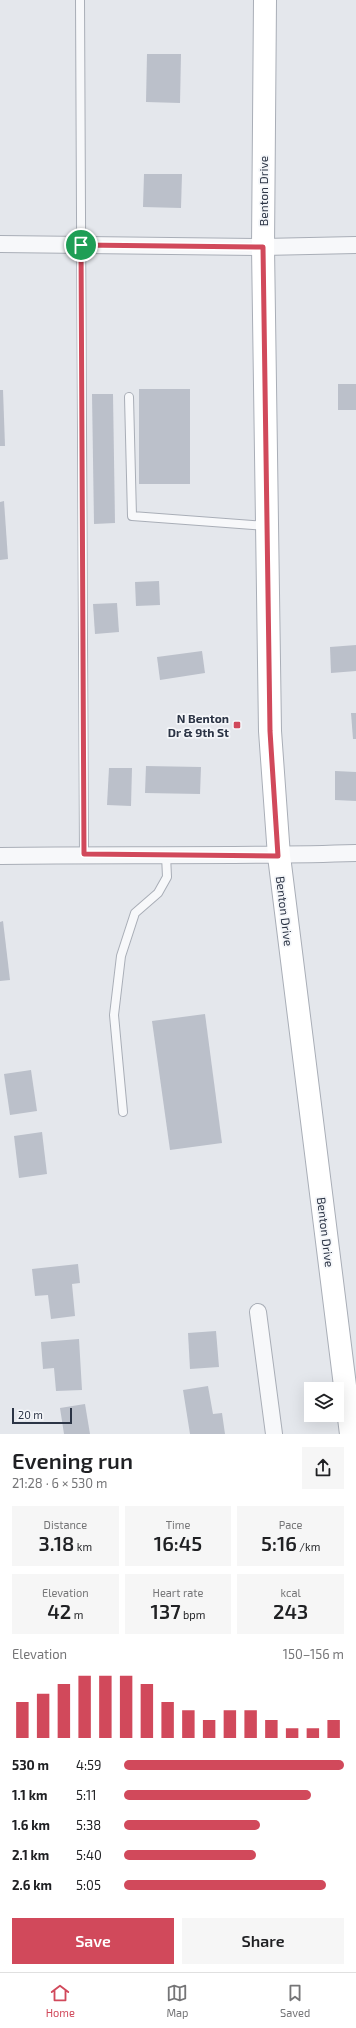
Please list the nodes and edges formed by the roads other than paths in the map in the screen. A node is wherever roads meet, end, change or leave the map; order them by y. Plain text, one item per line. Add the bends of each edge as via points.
1 (80, 0) edge
2 (265, 0) edge
3 (0, 244) edge
4 (81, 245) junction
5 (356, 245) edge
6 (263, 247) junction
7 (129, 397) dead end
8 (267, 526) junction
9 (356, 853) edge
10 (84, 854) junction
11 (166, 855) junction
12 (0, 856) edge
13 (278, 856) junction
14 (123, 1112) dead end
15 (258, 1312) dead end
16 (274, 1434) edge
17 (351, 1434) edge

1 - 4 lane
2 - 6 main road, Benton Drive
3 - 4 street
4 - 6 street
4 - 10 lane
5 - 6 street
6 - 8 main road, Benton Drive
7 - 8 lane via 132,516
8 - 13 main road, Benton Drive via 270,731
9 - 13 street
10 - 11 street
10 - 12 street
11 - 13 street
11 - 14 lane via 167,877 158,893 135,912 121,956 114,1015
13 - 17 main road, Benton Drive
15 - 16 street

